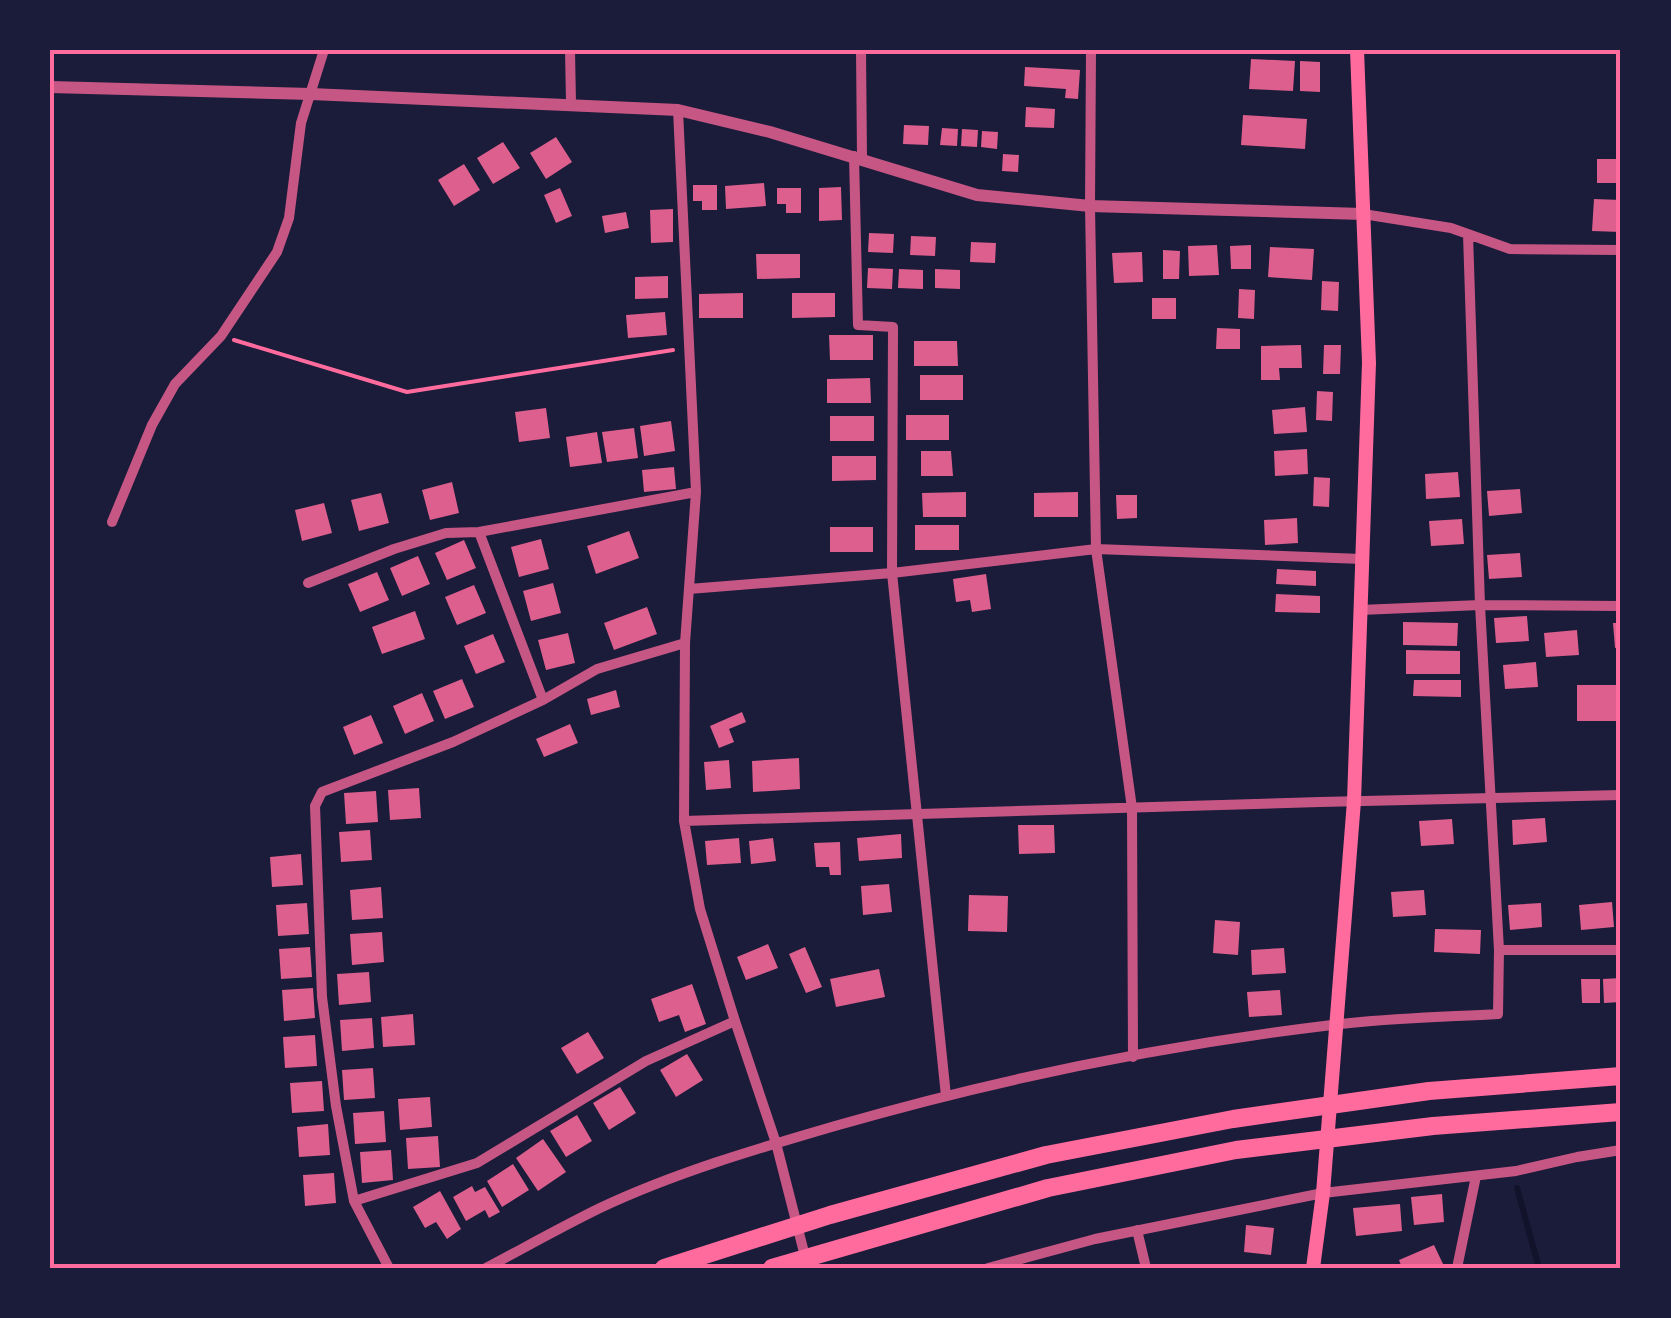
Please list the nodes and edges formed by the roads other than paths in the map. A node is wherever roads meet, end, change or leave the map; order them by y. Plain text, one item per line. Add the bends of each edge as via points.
1 (324, 50) edge
2 (570, 50) edge
3 (861, 50) edge
4 (1090, 50) edge
5 (1358, 50) edge
6 (50, 87) edge
7 (311, 94) junction
8 (571, 104) junction
9 (678, 110) junction
10 (858, 157) junction
11 (1090, 206) junction
12 (1363, 214) junction
13 (1468, 234) junction
14 (1621, 250) edge
15 (696, 492) junction
16 (112, 522) dead end
17 (479, 532) junction
18 (1096, 548) junction
19 (1362, 559) junction
20 (892, 573) junction
21 (308, 583) dead end
22 (689, 589) junction
23 (1480, 605) junction
24 (1621, 606) edge
25 (1360, 610) junction
26 (685, 643) junction
27 (543, 700) junction
28 (1621, 796) edge
29 (1490, 798) junction
30 (1354, 801) junction
31 (1132, 808) junction
32 (917, 814) junction
33 (684, 822) junction
34 (1499, 950) junction
35 (1621, 950) edge
36 (734, 1021) junction
37 (1336, 1024) junction
38 (1133, 1056) junction
39 (1621, 1076) edge
40 (946, 1096) junction
41 (1621, 1112) edge
42 (776, 1143) junction
43 (1621, 1150) edge
44 (1476, 1176) junction
45 (1323, 1186) junction
46 (354, 1202) junction
47 (1137, 1230) junction
48 (390, 1268) edge
49 (486, 1268) edge
50 (664, 1268) edge
51 (772, 1268) edge
52 (808, 1268) edge
53 (988, 1268) edge
54 (1146, 1268) edge
55 (1314, 1268) edge
56 (1457, 1268) edge

1 - 7 street
2 - 8 street
3 - 10 street
4 - 11 street
5 - 12 main road
6 - 7 street
7 - 8 street
7 - 16 street via 276,252 221,336 175,384
8 - 9 street
9 - 10 street
9 - 15 street
10 - 11 street via 977,194
10 - 20 street via 858,325 893,327
11 - 12 street
11 - 18 street
12 - 13 street
12 - 19 main road via 1369,364
13 - 14 street via 1510,248
13 - 23 street
15 - 17 street
15 - 22 street
17 - 21 street via 446,533
17 - 27 street
18 - 19 street
18 - 20 street
18 - 31 street
19 - 25 main road
20 - 22 street
20 - 32 street
22 - 26 street
23 - 24 street
23 - 25 street
23 - 29 street
25 - 30 main road
26 - 27 street via 598,669
26 - 33 street
27 - 46 street via 322,792 315,806 322,997
28 - 29 street
29 - 30 street
29 - 34 street
30 - 31 street
30 - 37 main road
31 - 32 street
31 - 38 street
32 - 33 street
32 - 40 street
33 - 36 street via 700,909
34 - 35 street
34 - 37 street via 1498,1014
36 - 42 street
36 - 46 street via 646,1060 477,1162
37 - 38 street
37 - 45 main road
38 - 40 street
39 - 50 highway via 1409,1094 1046,1155
40 - 42 street
41 - 51 highway via 1236,1150 1048,1188
42 - 49 street via 602,1208
42 - 52 street
43 - 44 street
44 - 45 street
44 - 56 street
45 - 47 street
45 - 55 main road
46 - 48 street
47 - 53 street
47 - 54 street

